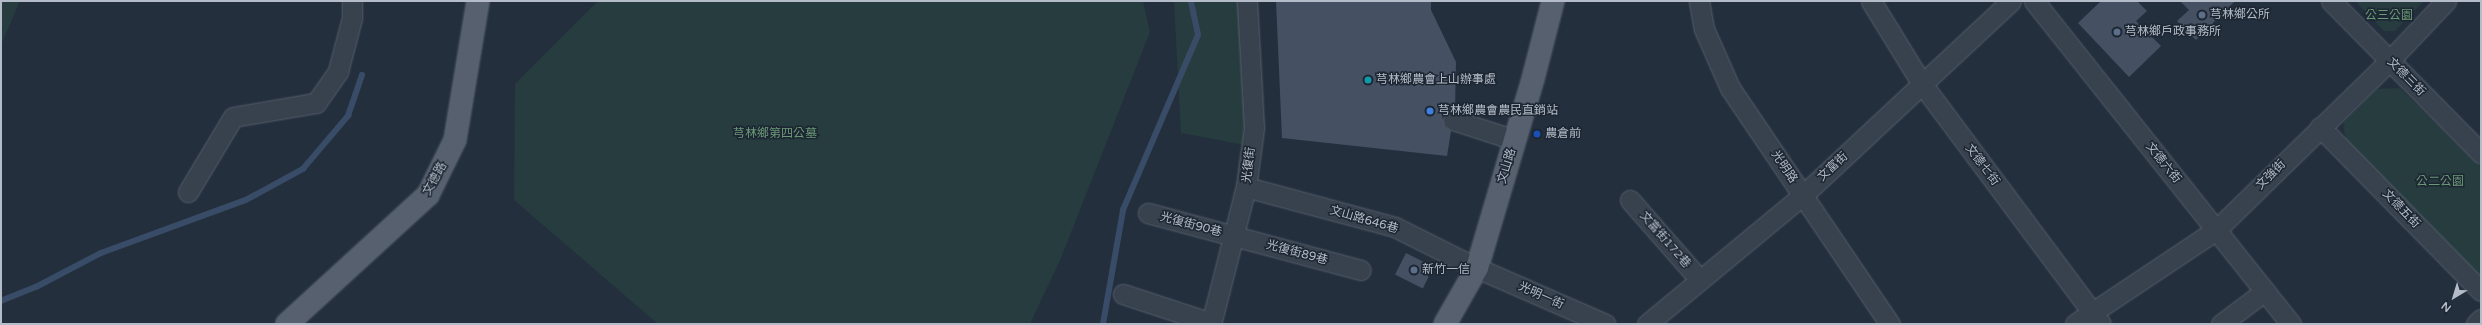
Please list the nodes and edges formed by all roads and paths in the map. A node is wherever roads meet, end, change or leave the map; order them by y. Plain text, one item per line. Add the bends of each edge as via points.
1 (352, 1) edge
2 (478, 1) edge
3 (1247, 1) edge
4 (1553, 1) edge
5 (1699, 1) edge
6 (1871, 1) edge
7 (2011, 1) edge
8 (2034, 1) edge
9 (2331, 1) edge
10 (2446, 1) edge
11 (2389, 61) junction
12 (1922, 84) junction
13 (1453, 120) dead end
14 (2320, 127) junction
15 (1515, 140) junction
16 (2481, 153) edge
17 (1246, 188) junction
18 (188, 192) dead end
19 (1803, 195) junction
20 (1630, 200) dead end
21 (1148, 213) dead end
22 (2216, 230) junction
23 (1234, 236) junction
24 (1477, 268) junction
25 (1360, 270) dead end
26 (1700, 280) junction
27 (2265, 291) junction
28 (2481, 291) edge
29 (1123, 294) dead end
30 (2097, 318) edge
31 (2481, 319) edge
32 (1211, 323) edge
33 (287, 324) edge
34 (1445, 324) edge
35 (1605, 324) edge
36 (1647, 324) edge
37 (1890, 324) edge
38 (2075, 324) edge
39 (2221, 324) edge
40 (2291, 324) edge
41 (2476, 324) edge

1 - 18 street via 352,18 338,71 316,103 233,117
2 - 33 main road, 文德路 via 455,140 428,195
3 - 17 street, 光復街 via 1254,128
4 - 15 main road, 文山路
5 - 19 street, 光明路 via 1704,29 1730,88
6 - 12 street, 文德七街
7 - 12 street, 文富街
8 - 22 street, 文德六街
9 - 11 street, 文德三街
10 - 11 street, 文強街
11 - 14 street, 文強街
11 - 16 street, 文德三街
12 - 19 street, 文富街
12 - 30 street, 文德七街
13 - 15 street
14 - 22 street, 文強街
14 - 28 street, 文德五街
15 - 24 main road, 文山路
17 - 23 street, 光復街
17 - 24 street, 文山路646巷 via 1395,227
19 - 26 street, 文富街
19 - 37 street, 光明路
20 - 26 street, 文富街172巷
21 - 23 street, 光復街90巷
22 - 27 street, 文德六街
22 - 30 street, 文強街
23 - 25 street, 光復街89巷
23 - 32 street, 光復街
24 - 34 main road, 文山路
24 - 35 street, 光明一街
26 - 36 street, 文富街
27 - 39 street
27 - 40 street, 文德六街
29 - 32 street
30 - 38 street, 文強街
31 - 41 street

